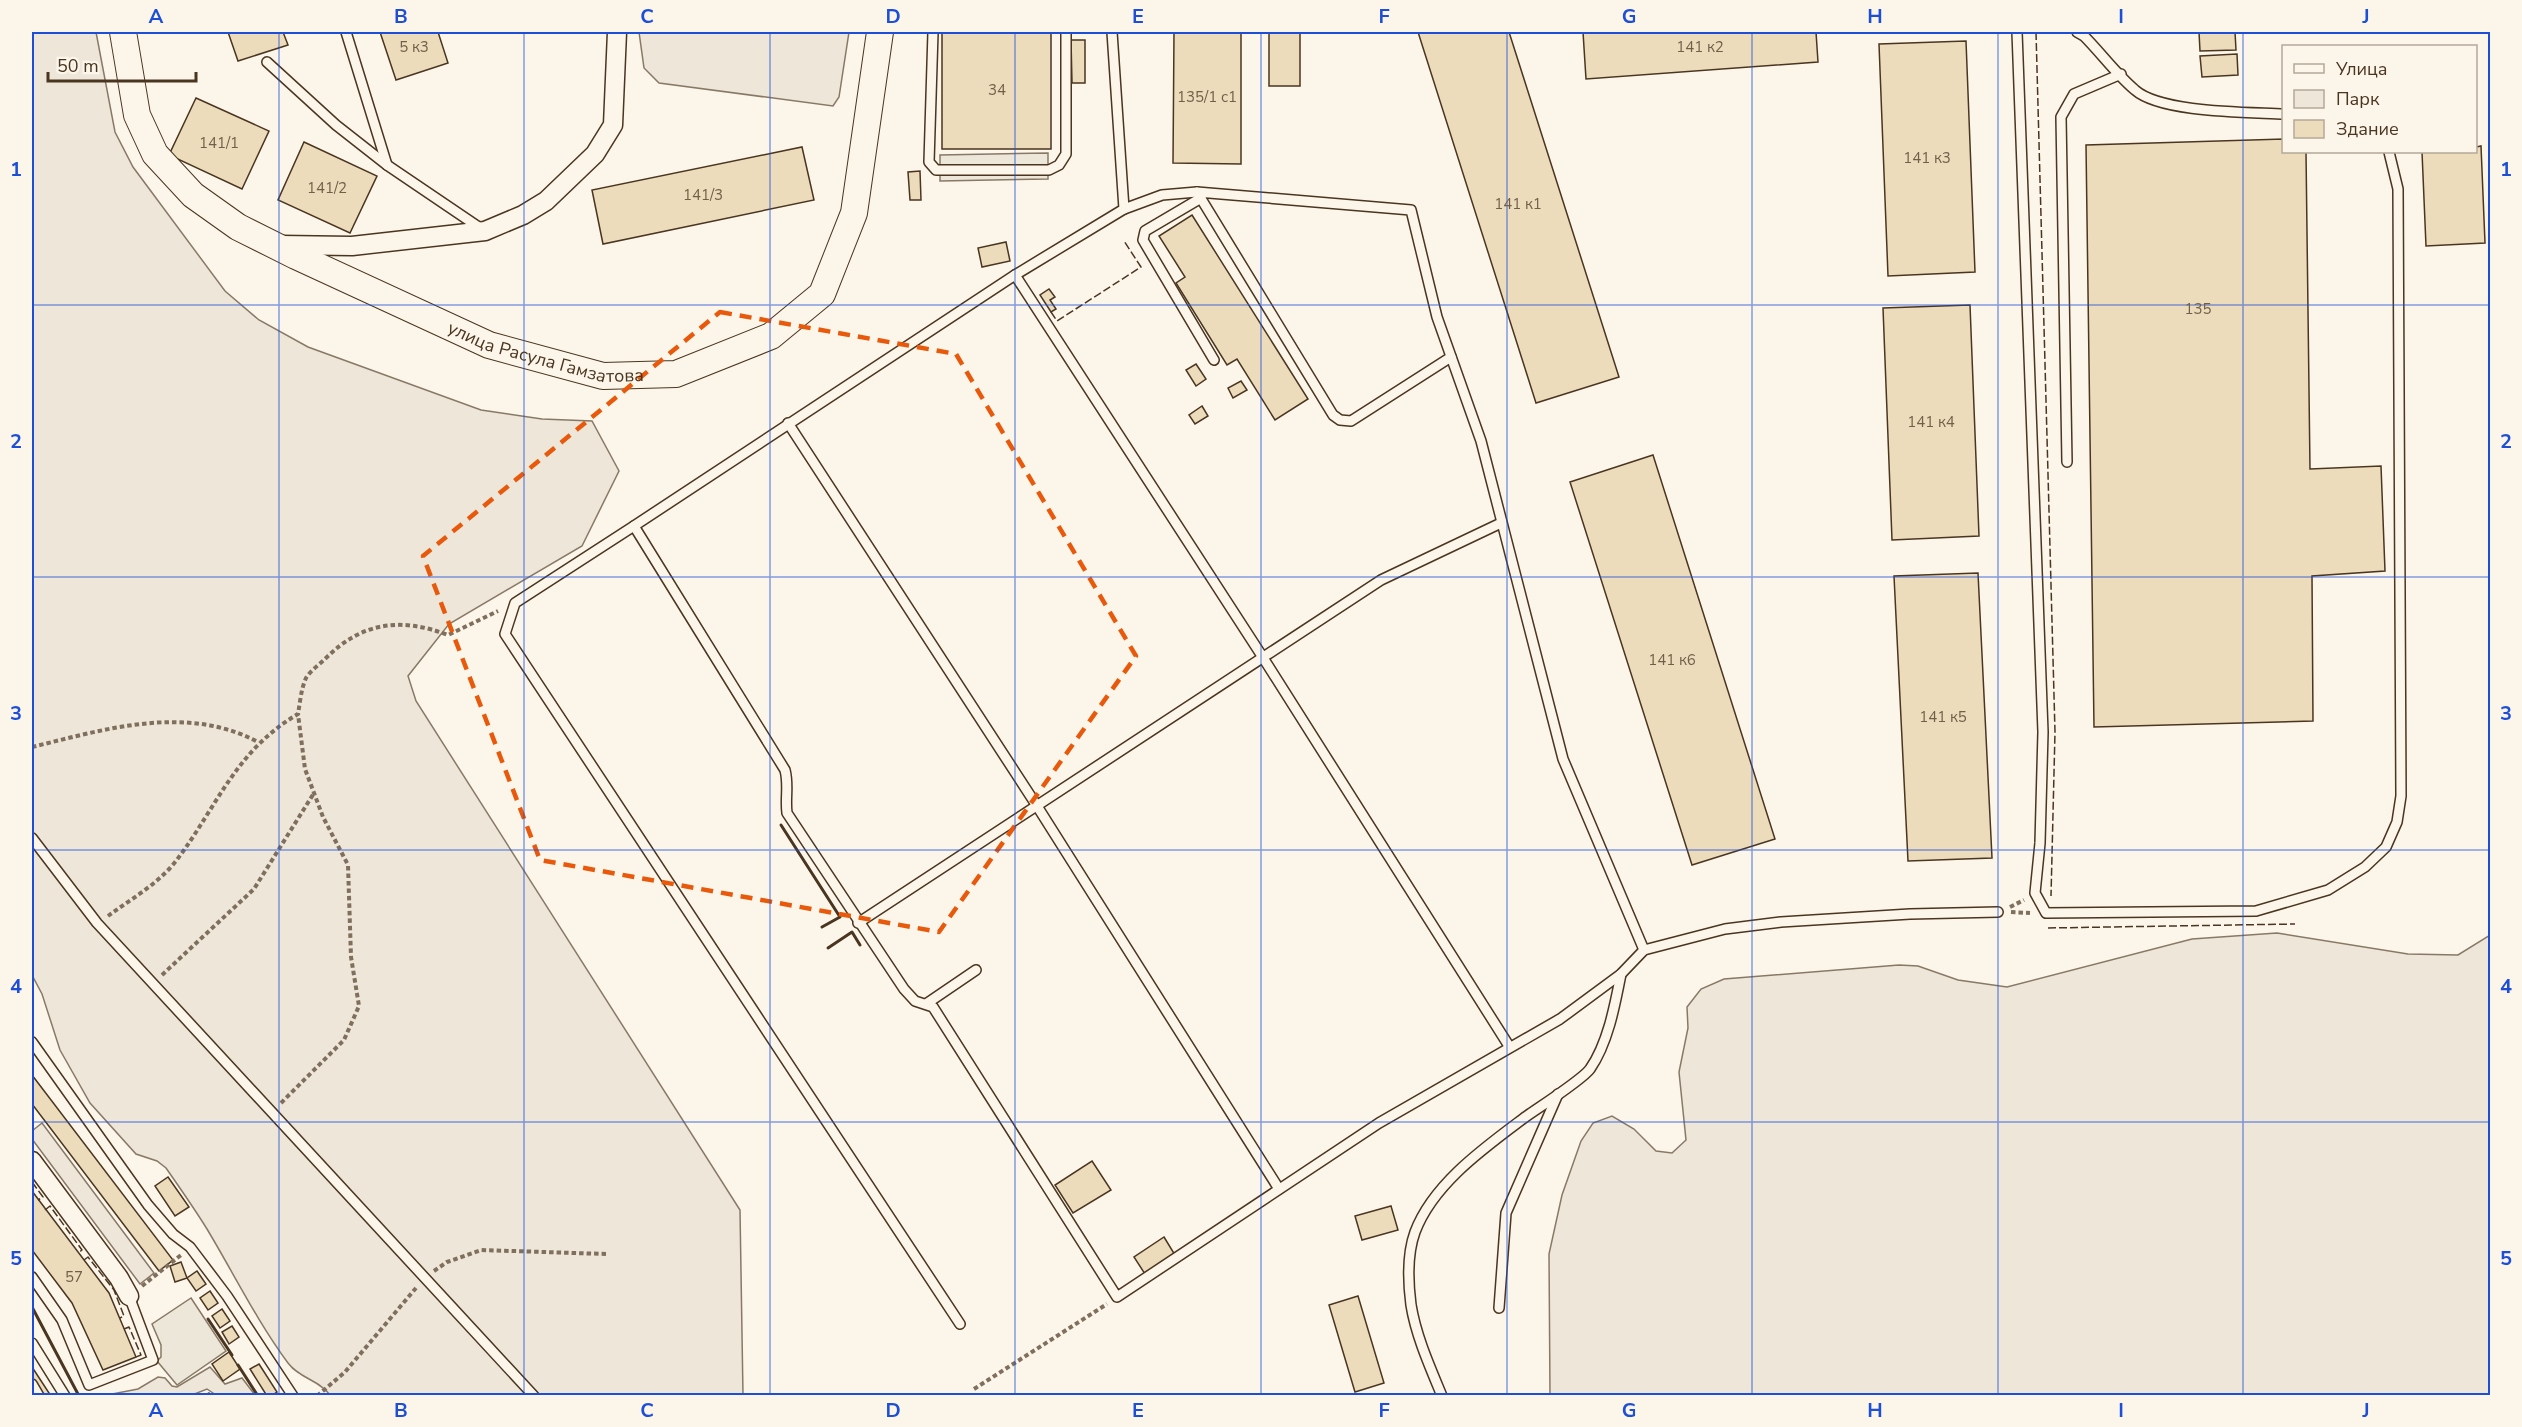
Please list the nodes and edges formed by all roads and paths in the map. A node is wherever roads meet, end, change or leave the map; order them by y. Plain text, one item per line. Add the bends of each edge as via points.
1 (123, 32) edge
2 (346, 32) edge
3 (617, 32) edge
4 (880, 32) edge
5 (933, 32) edge
6 (1066, 32) edge
7 (1112, 32) edge
8 (2017, 32) edge
9 (2077, 32) edge
10 (267, 62) dead end
11 (2121, 74) junction
12 (2282, 114) edge
13 (2389, 153) edge
14 (387, 165) junction
15 (1199, 195) junction
16 (1124, 209) junction
17 (485, 231) junction
18 (275, 245) junction
19 (1015, 275) junction
20 (1451, 357) junction
21 (1214, 360) dead end
22 (788, 423) junction
23 (2067, 462) dead end
24 (1501, 523) junction
25 (634, 526) junction
26 (514, 603) junction
27 (1262, 656) junction
28 (298, 714) junction
29 (258, 742) junction
30 (32, 747) edge
31 (314, 792) junction
32 (1037, 806) junction
33 (32, 838) edge
34 (2035, 893) junction
35 (1998, 912) junction
36 (2046, 913) junction
37 (97, 923) junction
38 (858, 923) junction
39 (1644, 950) junction
40 (976, 970) dead end
41 (1621, 974) junction
42 (153, 983) junction
43 (926, 1004) junction
44 (32, 1042) edge
45 (1509, 1046) junction
46 (1559, 1092) junction
47 (273, 1112) junction
48 (32, 1161) edge
49 (1279, 1189) junction
50 (168, 1266) dead end
51 (32, 1277) edge
52 (129, 1296) junction
53 (1117, 1298) junction
54 (1499, 1308) dead end
55 (960, 1324) dead end
56 (32, 1343) edge
57 (32, 1384) edge
58 (974, 1389) dead end
59 (39, 1395) edge
60 (64, 1395) edge
61 (293, 1395) edge
62 (534, 1395) edge
63 (1442, 1395) edge

1 - 18 main road, улица Расула Гамзатова via 137,116 155,154 193,195 238,227
2 - 14 lane
3 - 17 street via 613,125 595,154 546,201
4 - 18 main road, улица Расула Гамзатова via 854,213 822,294 771,336 676,374 603,376 489,345
5 - 6 lane via 929,162 936,170 972,171 1049,170 1059,165 1066,154
7 - 16 lane
8 - 34 lane via 2043,732
9 - 11 lane
10 - 14 lane
11 - 12 lane via 2148,99 2194,108
11 - 23 lane via 2074,94 2061,117
13 - 36 lane via 2398,189 2401,796 2397,822 2386,847 2366,867 2328,890 2256,911
14 - 17 lane
15 - 16 lane via 1162,195
15 - 20 lane via 1411,210 1437,317
15 - 20 lane via 1333,415 1340,420 1352,421
15 - 21 lane via 1144,231 1143,240
16 - 19 lane
17 - 18 street via 352,246
19 - 22 lane
19 - 27 lane
20 - 24 lane via 1482,441
22 - 25 lane
22 - 32 lane
24 - 27 lane via 1381,580
24 - 39 lane via 1563,759
25 - 26 lane
25 - 38 lane via 785,770 789,783 787,813
26 - 28 path via 448,635 400,623 366,630 334,650 307,677
26 - 55 lane via 505,634
27 - 32 lane
27 - 45 lane
28 - 29 path
28 - 31 path via 305,769
29 - 30 path via 236,730 204,723 152,721
29 - 37 path via 175,862 156,881
31 - 42 path via 254,889
31 - 47 path via 348,865 351,957 359,1006 344,1040
32 - 38 lane
32 - 49 lane
33 - 37 lane
34 - 35 path
34 - 36 lane
35 - 36 path
35 - 39 lane via 1770,923 1725,928
37 - 42 lane
38 - 43 lane via 904,989 915,1001
39 - 41 lane
40 - 43 lane
41 - 45 lane via 1560,1019
41 - 46 lane via 1613,1012 1589,1070
42 - 47 lane
43 - 53 lane via 933,1007
44 - 61 lane via 148,1205 190,1247 227,1296
45 - 49 lane via 1379,1123
46 - 54 lane via 1506,1213
46 - 63 lane via 1495,1139 1456,1174 1432,1201 1415,1233 1409,1268 1411,1306
47 - 62 lane
48 - 52 street
49 - 53 lane
50 - 52 path
51 - 52 lane via 62,1320 88,1385 153,1360
53 - 58 path
56 - 60 lane
57 - 59 lane

